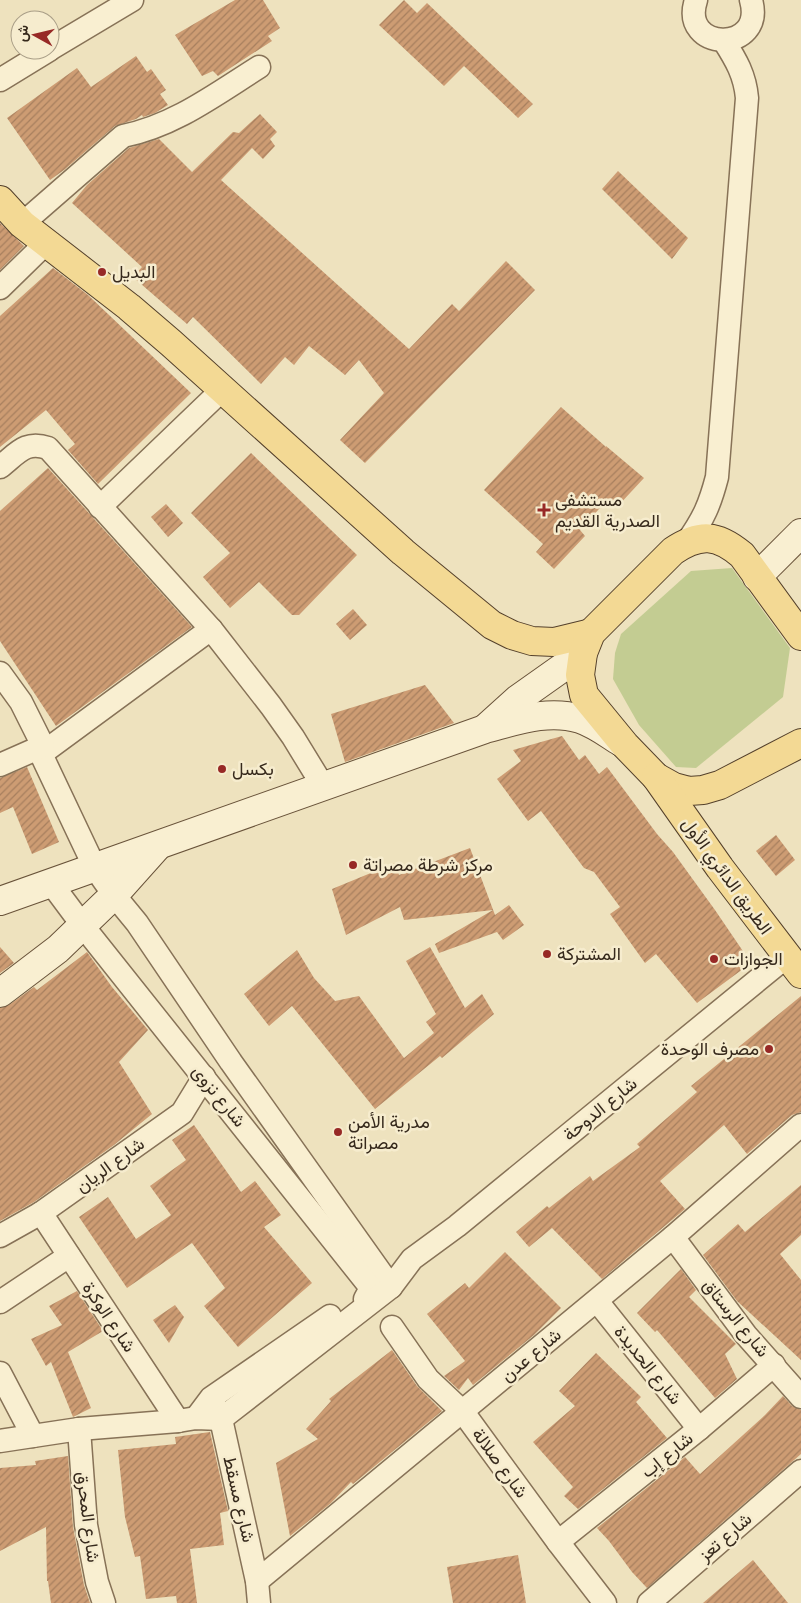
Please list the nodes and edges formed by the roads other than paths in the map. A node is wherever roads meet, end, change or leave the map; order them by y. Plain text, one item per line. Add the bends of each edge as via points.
1 (132, 0) edge
2 (695, 0) edge
3 (751, 0) edge
4 (724, 40) junction
5 (60, 44) edge
6 (33, 60) edge
7 (259, 67) dead end
8 (0, 80) edge
9 (0, 200) edge
10 (22, 224) junction
11 (47, 242) junction
12 (0, 288) edge
13 (223, 389) junction
14 (0, 467) edge
15 (100, 507) junction
16 (801, 533) edge
17 (687, 542) junction
18 (758, 577) junction
19 (211, 628) junction
20 (801, 636) edge
21 (587, 643) junction
22 (0, 673) edge
23 (484, 729) junction
24 (801, 742) edge
25 (626, 745) junction
26 (42, 750) junction
27 (0, 765) edge
28 (656, 777) junction
29 (323, 786) junction
30 (158, 846) junction
31 (96, 868) junction
32 (51, 883) junction
33 (114, 895) junction
34 (0, 901) edge
35 (82, 926) junction
36 (794, 965) edge
37 (0, 993) edge
38 (204, 1077) junction
39 (801, 1125) edge
40 (41, 1213) junction
41 (0, 1236) edge
42 (673, 1237) junction
43 (69, 1256) junction
44 (379, 1281) junction
45 (596, 1301) junction
46 (0, 1302) edge
47 (358, 1312) junction
48 (392, 1327) junction
49 (774, 1365) junction
50 (0, 1373) edge
51 (801, 1397) edge
52 (212, 1398) junction
53 (463, 1412) junction
54 (187, 1419) junction
55 (221, 1419) junction
56 (79, 1429) junction
57 (699, 1429) junction
58 (33, 1436) junction
59 (0, 1441) edge
60 (801, 1471) edge
61 (558, 1542) junction
62 (257, 1581) junction
63 (104, 1603) edge
64 (259, 1603) edge
65 (606, 1603) edge
66 (649, 1603) edge

1 - 5 street
2 - 4 street via 694,20 699,28 715,40
3 - 4 street via 753,7 749,26 742,34
4 - 17 street via 742,71 747,98 717,477 711,502
6 - 8 street
7 - 10 street via 180,116 142,132 123,136
9 - 10 main road
10 - 11 main road
11 - 12 street
11 - 13 main road
13 - 15 street
13 - 21 main road via 403,552 492,625 532,641
14 - 15 street via 26,446 48,448
15 - 19 street
16 - 18 main road
17 - 18 main road via 700,538 715,539 730,545
17 - 21 main road via 673,551
18 - 20 main road
19 - 26 street
19 - 29 street via 293,737
21 - 23 main road
21 - 25 main road via 580,675 584,695
22 - 26 street, شارع نزوى via 21,702
23 - 25 main road via 546,715 564,716 581,720
23 - 29 main road
24 - 28 main road via 720,785 702,790 674,787
25 - 28 main road
26 - 27 street
26 - 31 street, شارع نزوى
28 - 36 main road, الطريق الدائري الأول
29 - 30 main road
30 - 31 main road
30 - 33 main road
31 - 32 main road
31 - 33 street, شارع نزوى
32 - 34 main road
32 - 35 street, شارع نزوى
33 - 35 main road
33 - 44 street, شارع نزوى via 137,923
35 - 37 main road via 58,949
35 - 38 street, شارع نزوى
36 - 44 street, شارع الدوحة via 457,1226
38 - 40 street, شارع الريان via 182,1113
38 - 44 street, شارع نزوى
39 - 42 street, شارع عدن
40 - 41 street, شارع الريان
40 - 43 street, شارع الوكرة
42 - 45 street, شارع عدن
42 - 49 street, شارع الرستاق via 746,1334
43 - 46 street
43 - 54 street, شارع الوكرة
44 - 47 street
44 - 48 street
44 - 52 street
45 - 53 street, شارع عدن
45 - 57 street, شارع الحديدة
47 - 48 street
47 - 55 street
48 - 53 street, شارع صلالة via 428,1379
49 - 51 street, شارع الرستاق
49 - 57 street, شارع إب
50 - 58 street
52 - 54 street
52 - 55 street, شارع مسقط
53 - 61 street, شارع صلالة
53 - 62 street, شارع عدن
54 - 55 street
54 - 56 street
55 - 62 street, شارع مسقط
56 - 58 street
56 - 63 street, شارع المحرق via 86,1525
57 - 61 street, شارع إب
58 - 59 street
60 - 66 street, شارع تعز
61 - 65 street, شارع صلالة
62 - 64 street, شارع مسقط

